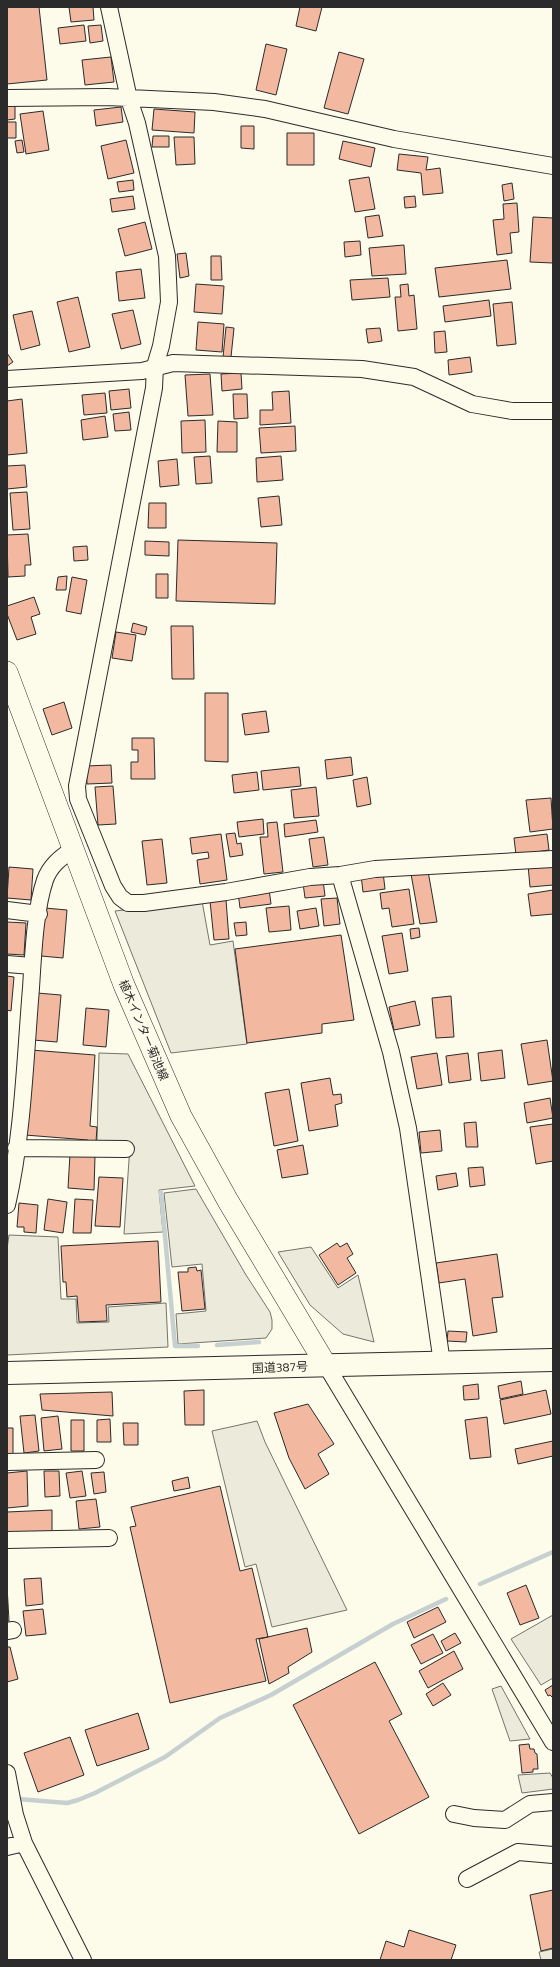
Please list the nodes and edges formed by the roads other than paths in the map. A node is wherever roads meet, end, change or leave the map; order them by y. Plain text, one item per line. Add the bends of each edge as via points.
1 (109, 7) edge
2 (7, 98) edge
3 (130, 99) junction
4 (553, 166) edge
5 (155, 366) junction
6 (7, 378) edge
7 (553, 411) edge
8 (7, 672) edge
9 (78, 799) junction
10 (61, 820) junction
11 (72, 850) junction
12 (553, 859) edge
13 (340, 875) junction
14 (7, 910) edge
15 (39, 914) junction
16 (7, 964) edge
17 (32, 966) junction
18 (16, 1148) junction
19 (126, 1149) dead end
20 (7, 1205) edge
21 (553, 1360) edge
22 (442, 1363) junction
23 (326, 1365) junction
24 (7, 1373) edge
25 (96, 1460) dead end
26 (7, 1462) edge
27 (110, 1538) dead end
28 (7, 1540) edge
29 (553, 1742) edge
30 (7, 1773) edge
31 (553, 1802) edge
32 (454, 1814) dead end
33 (24, 1843) junction
34 (7, 1847) edge
35 (553, 1855) edge
36 (467, 1879) dead end
37 (83, 1960) edge

1 - 3 street
2 - 3 street
3 - 4 street via 214,102 264,109 394,139
3 - 5 street via 167,256 169,302
5 - 6 street via 142,371
5 - 7 street via 173,363 362,369 414,377 472,404 512,411
5 - 9 street via 154,388 77,786
8 - 10 main road, 植木インター菊池線
9 - 10 street
9 - 13 street via 113,886 120,897 128,903 144,903 310,877
10 - 11 main road, 植木インター菊池線
11 - 15 street via 54,863 45,880
11 - 23 main road, 植木インター菊池線 via 124,985 181,1116 228,1201
12 - 13 street via 375,869
13 - 22 street via 391,1052 408,1128
14 - 15 street
15 - 17 street
16 - 17 street
17 - 18 street
18 - 19 street
18 - 20 street
21 - 22 highway, 国道387号
22 - 23 highway, 国道387号
23 - 24 highway, 国道387号
23 - 29 street
25 - 26 street
27 - 28 street
30 - 33 street via 15,1815
31 - 32 street via 530,1804 506,1820
33 - 34 street
33 - 37 street
35 - 36 street via 518,1852

